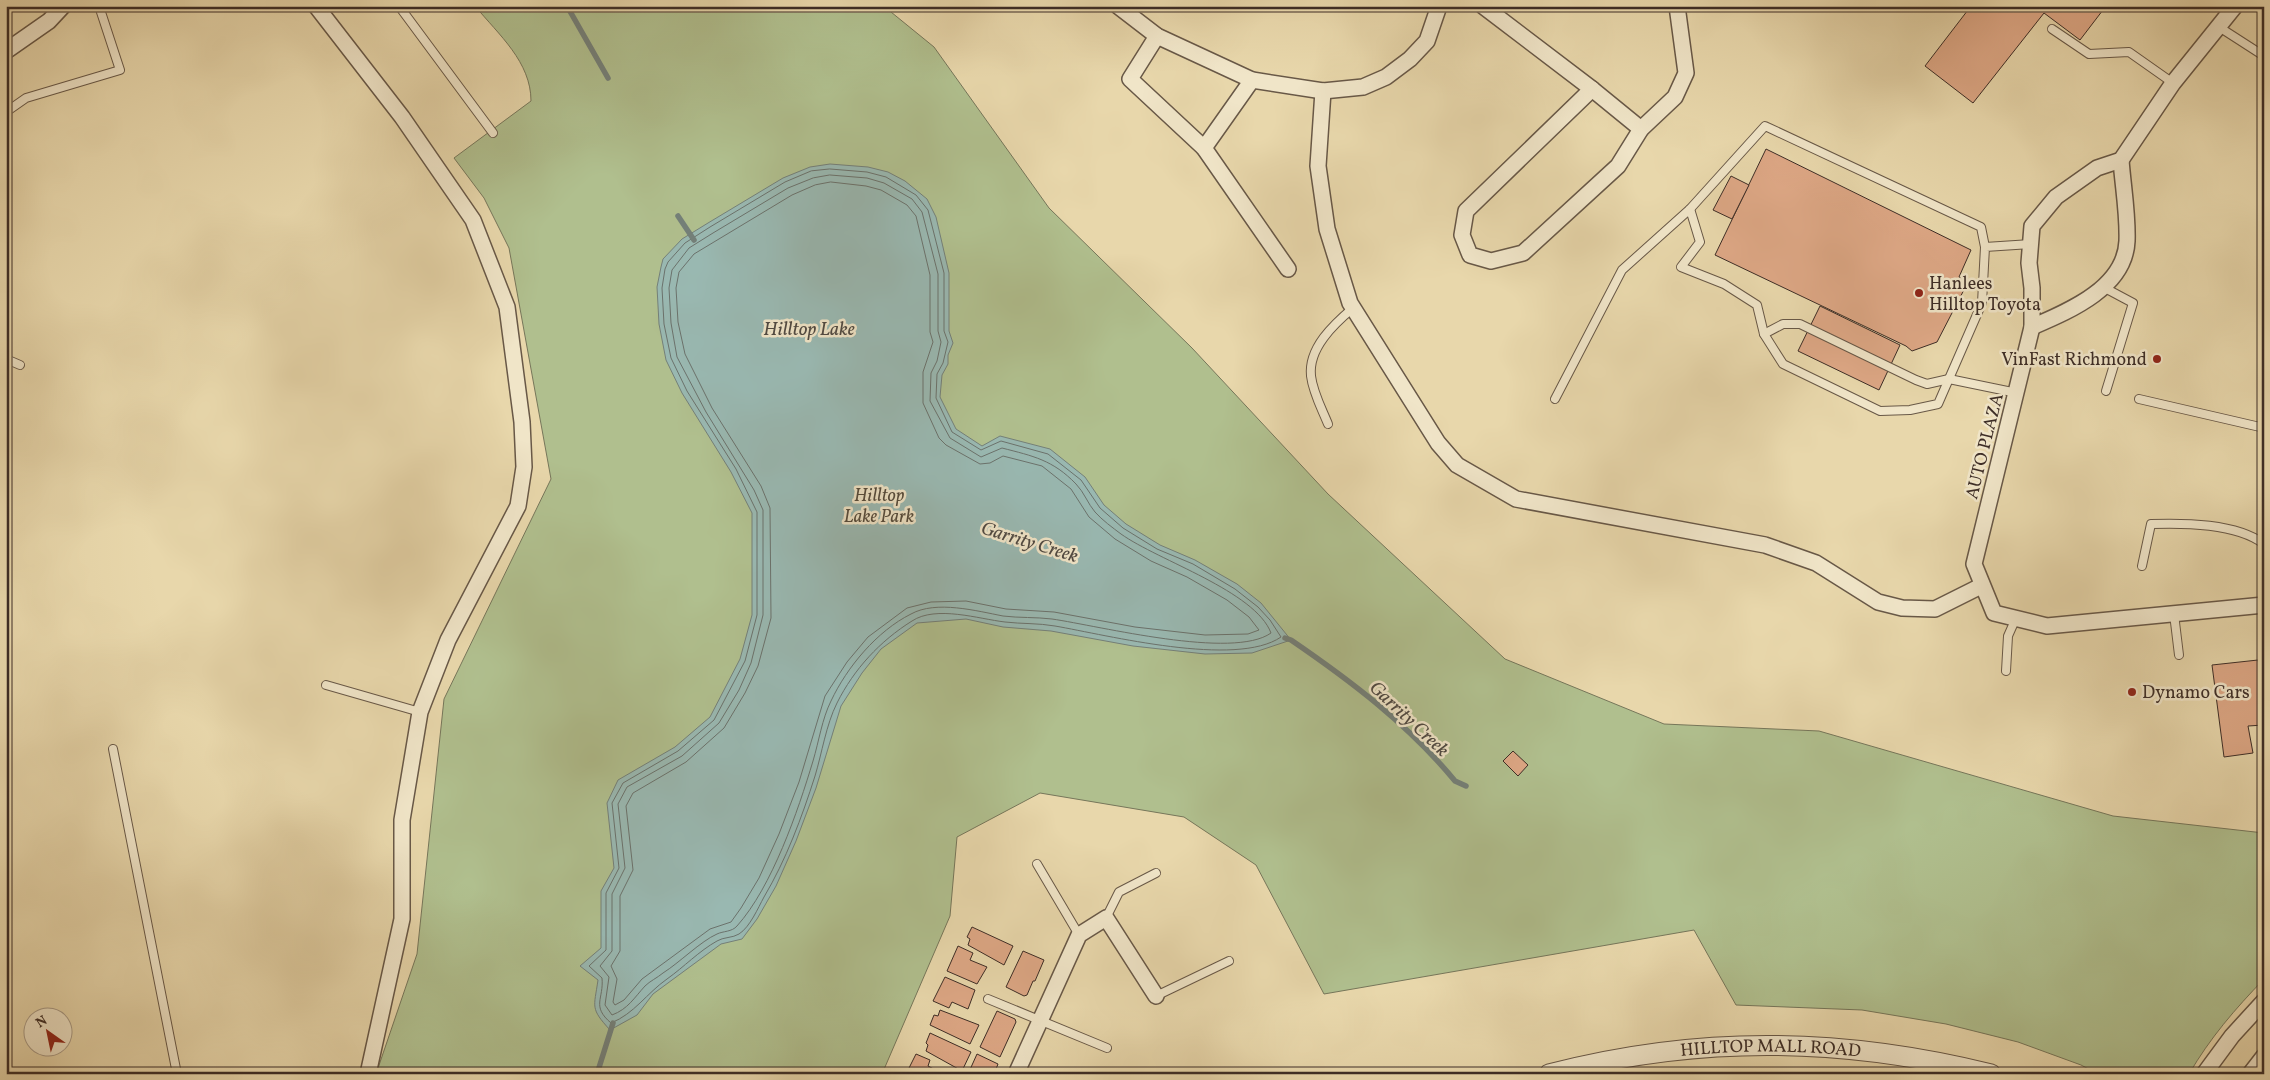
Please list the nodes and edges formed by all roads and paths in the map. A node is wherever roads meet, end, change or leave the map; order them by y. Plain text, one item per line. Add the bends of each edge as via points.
1 (63, 6) edge
2 (99, 6) edge
3 (316, 6) edge
4 (399, 6) edge
5 (1118, 6) edge
6 (1440, 6) edge
7 (1483, 6) edge
8 (1677, 6) edge
9 (2235, 6) edge
10 (2219, 26) junction
11 (2052, 29) dead end
12 (1157, 36) junction
13 (6, 51) edge
14 (2264, 56) edge
15 (1252, 80) junction
16 (2173, 82) junction
17 (1592, 89) junction
18 (1323, 91) junction
19 (6, 112) edge
20 (1641, 129) junction
21 (493, 133) dead end
22 (1204, 148) junction
23 (2121, 160) junction
24 (1690, 208) junction
25 (2030, 244) junction
26 (1985, 247) junction
27 (1288, 269) dead end
28 (2103, 287) junction
29 (1353, 308) junction
30 (2032, 327) junction
31 (1764, 334) junction
32 (6, 359) edge
33 (20, 365) dead end
34 (1949, 379) junction
35 (2106, 391) dead end
36 (2017, 393) junction
37 (2139, 399) dead end
38 (1555, 400) dead end
39 (1328, 424) dead end
40 (2260, 427) dead end
41 (2264, 544) edge
42 (2142, 566) dead end
43 (1981, 586) junction
44 (2264, 605) edge
45 (2174, 614) junction
46 (2016, 618) junction
47 (2179, 655) dead end
48 (2006, 671) dead end
49 (326, 684) dead end
50 (420, 712) junction
51 (112, 749) dead end
52 (1037, 864) dead end
53 (1156, 872) dead end
54 (1106, 918) junction
55 (1080, 935) junction
56 (1228, 961) dead end
57 (1156, 996) joint
58 (988, 998) dead end
59 (2264, 1001) edge
60 (1041, 1020) junction
61 (1107, 1048) dead end
62 (2264, 1056) edge
63 (177, 1074) edge
64 (368, 1074) edge
65 (1016, 1074) edge
66 (1549, 1074) edge
67 (1990, 1074) edge
68 (2204, 1074) edge
69 (2250, 1074) edge

1 - 13 street via 49,21
2 - 19 lane via 120,70 26,98
3 - 50 street via 402,117 473,220 507,307 522,422 524,466 518,506 448,640
4 - 21 lane
5 - 12 street
6 - 18 street via 1427,41 1410,60 1386,77 1363,87
7 - 17 street
8 - 20 street via 1686,73 1674,97
9 - 10 street
10 - 14 lane
10 - 16 street
11 - 16 lane via 2089,54 2129,52
12 - 15 street
12 - 22 street via 1130,79
15 - 18 street
15 - 22 street
16 - 23 street
17 - 20 street
17 - 20 street via 1466,211 1462,235 1470,255 1491,261 1523,253 1618,166
18 - 29 street via 1318,166 1326,230
22 - 27 street
23 - 25 street, AUTO PLAZA via 2097,168 2056,197 2032,226
23 - 28 street via 2127,242 2123,262
24 - 26 lane via 1765,126 1981,227
24 - 31 lane via 1700,242 1681,267 1724,284 1757,305
24 - 38 lane via 1622,270
25 - 26 lane
25 - 30 street, AUTO PLAZA
26 - 34 lane via 1982,303
28 - 30 street via 2074,309
28 - 35 lane via 2133,303
29 - 39 lane via 1322,339 1313,364 1314,389
29 - 43 street via 1438,443 1458,465 1516,499 1765,545 1816,563 1878,602 1902,608 1935,609
30 - 36 street, AUTO PLAZA
31 - 34 lane via 1783,324 1800,324 1916,380 1927,384
31 - 34 lane via 1783,364 1880,411 1910,410 1938,404
32 - 33 lane
34 - 36 lane
36 - 43 street, AUTO PLAZA via 1974,564
37 - 40 lane
41 - 42 lane via 2254,537 2195,523 2151,524
43 - 46 street, AUTO PLAZA via 1994,613
44 - 45 street, AUTO PLAZA
45 - 46 street, AUTO PLAZA via 2047,626
45 - 47 lane
46 - 48 lane via 2008,636
49 - 50 lane
50 - 64 street via 402,820 402,919
51 - 63 lane
52 - 55 lane
53 - 54 lane via 1119,892
54 - 55 street
54 - 57 street
55 - 60 street
56 - 57 lane
58 - 60 lane
59 - 68 street
60 - 61 lane
60 - 65 street
62 - 69 street
66 - 67 street, HILLTOP MALL ROAD via 1656,1052 1702,1046 1769,1044 1882,1052

